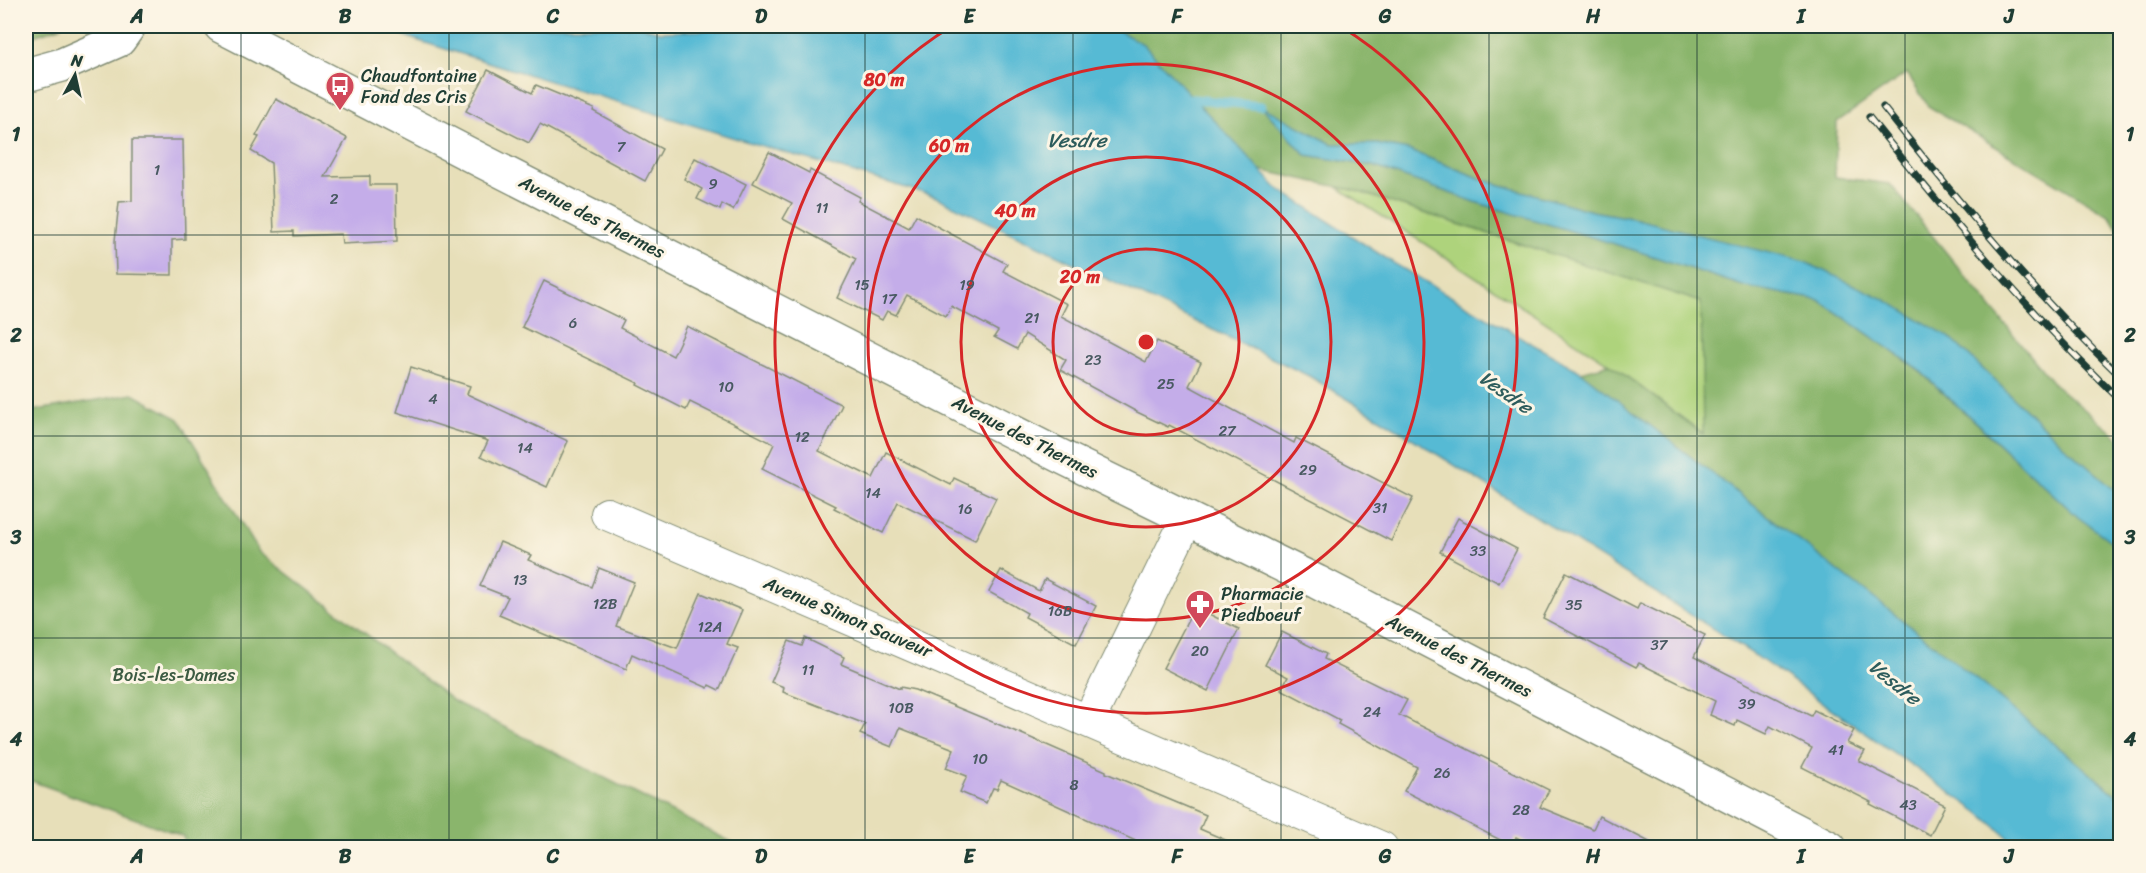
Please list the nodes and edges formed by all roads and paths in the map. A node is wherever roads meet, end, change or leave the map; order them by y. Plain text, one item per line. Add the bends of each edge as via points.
1 (129, 26) edge
2 (221, 26) edge
3 (26, 75) edge
4 (607, 514) dead end
5 (1187, 519) junction
6 (1089, 720) junction
7 (1382, 848) edge
8 (1830, 848) edge

1 - 3 main road via 119,40 62,65
2 - 5 main road, Avenue des Thermes
4 - 6 street, Avenue Simon Sauveur
5 - 6 street
5 - 8 main road, Avenue des Thermes via 1317,582
6 - 7 street, Avenue Simon Sauveur

